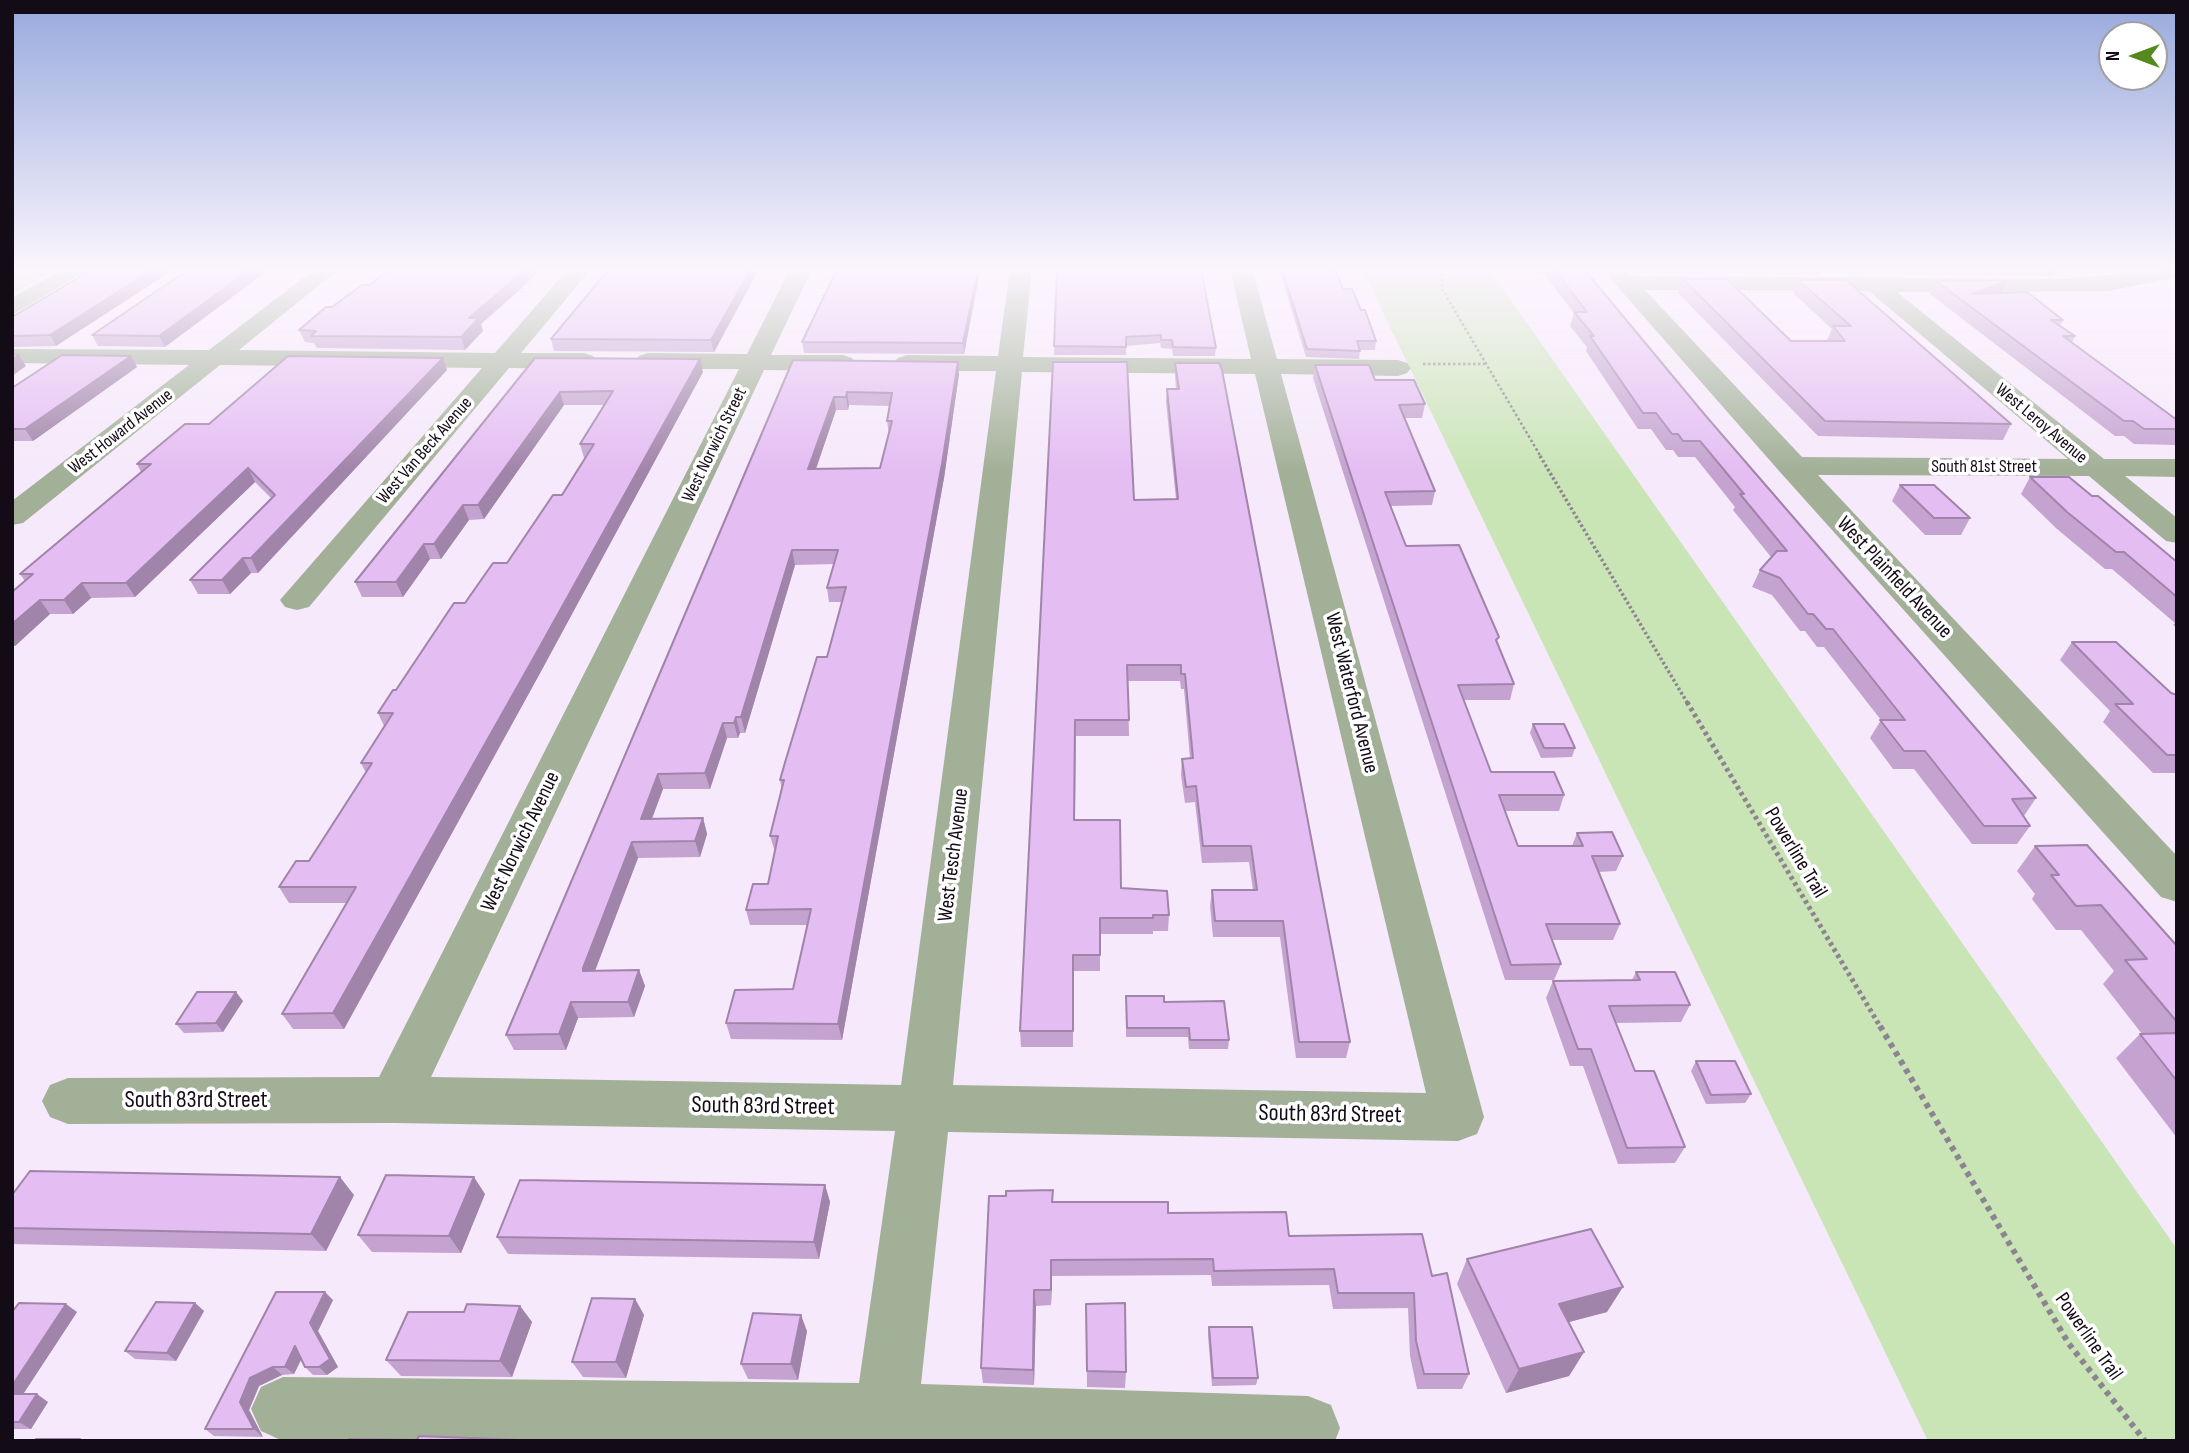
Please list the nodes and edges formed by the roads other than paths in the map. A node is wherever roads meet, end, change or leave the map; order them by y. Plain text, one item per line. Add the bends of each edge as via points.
1 (92, 337) edge
2 (242, 337) edge
3 (523, 337) edge
4 (767, 337) edge
5 (1013, 337) edge
6 (1258, 337) edge
7 (1674, 337) edge
8 (1937, 337) edge
9 (12, 356) edge
10 (62, 356) junction
11 (216, 357) junction
12 (504, 360) junction
13 (755, 362) junction
14 (861, 363) edge
15 (889, 363) edge
16 (1010, 364) junction
17 (1266, 366) junction
18 (1398, 368) road end
19 (30, 378) edge
20 (1790, 466) junction
21 (2092, 467) junction
22 (2177, 468) edge
23 (12, 516) edge
24 (2177, 534) edge
25 (648, 583) joint
26 (297, 600) dead end
27 (2177, 885) edge
28 (394, 1100) junction
29 (68, 1101) dead end
30 (924, 1110) junction
31 (1458, 1117) joint
32 (284, 1409) dead end
33 (884, 1428) edge
34 (1308, 1428) dead end

1 - 10 street
2 - 11 street, West Howard Avenue
3 - 12 street, West Van Beck Avenue
4 - 13 street, West Norwich Street
5 - 16 street, West Tesch Avenue
6 - 17 street, West Waterford Avenue
7 - 20 street, West Plainfield Avenue
8 - 21 street, West Leroy Avenue
9 - 10 street
10 - 11 street
10 - 19 street
11 - 12 street
11 - 23 street, West Howard Avenue
12 - 13 street
12 - 26 street, West Van Beck Avenue
13 - 14 street
13 - 25 street, West Norwich Street
15 - 16 street
16 - 17 street
16 - 30 street, West Tesch Avenue
17 - 18 street
17 - 31 street, West Waterford Avenue
20 - 21 street, South 81st Street
20 - 27 street, West Plainfield Avenue
21 - 22 street, South 81st Street
21 - 24 street, West Leroy Avenue
25 - 28 street, West Norwich Avenue
28 - 29 street, South 83rd Street
28 - 30 street, South 83rd Street
30 - 31 street, South 83rd Street
30 - 33 street, West Tesch Avenue
32 - 33 street
33 - 34 street

